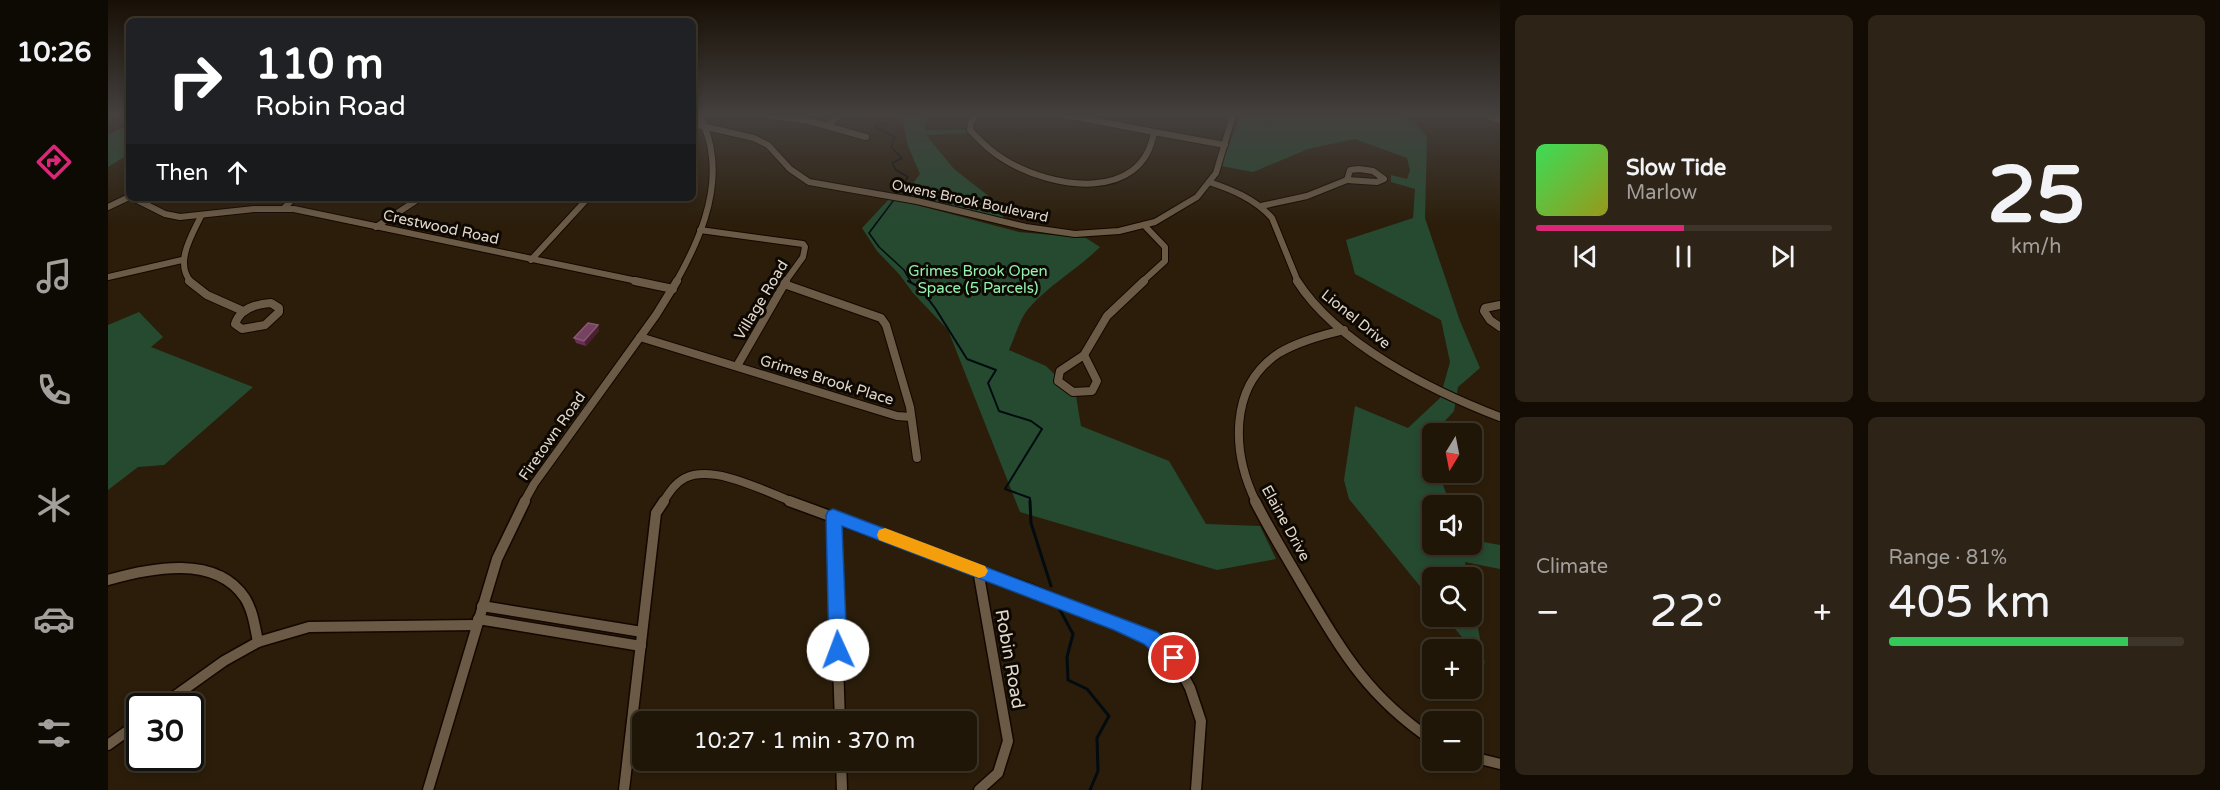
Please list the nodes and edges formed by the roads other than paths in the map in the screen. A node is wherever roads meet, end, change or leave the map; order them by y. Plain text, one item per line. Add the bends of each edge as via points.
1 (712, 152) edge
2 (774, 152) edge
3 (993, 152) edge
4 (1149, 152) edge
5 (1223, 152) edge
6 (1347, 180) junction
7 (1209, 182) junction
8 (126, 200) edge
9 (138, 201) edge
10 (291, 201) edge
11 (415, 201) edge
12 (585, 201) edge
13 (1261, 206) junction
14 (108, 207) edge
15 (284, 208) junction
16 (201, 216) junction
17 (1144, 225) junction
18 (376, 227) junction
19 (700, 230) junction
20 (182, 260) junction
21 (531, 260) junction
22 (108, 277) edge
23 (784, 284) junction
24 (673, 290) junction
25 (1500, 305) edge
26 (243, 311) junction
27 (1500, 327) edge
28 (1344, 330) junction
29 (640, 338) junction
30 (1084, 355) junction
31 (737, 366) junction
32 (911, 417) junction
33 (1500, 417) edge
34 (917, 458) dead end
35 (833, 516) junction
36 (978, 570) junction
37 (108, 580) edge
38 (482, 606) junction
39 (477, 622) junction
40 (642, 632) junction
41 (258, 642) junction
42 (641, 646) junction
43 (179, 693) edge
44 (840, 711) edge
45 (126, 732) edge
46 (1422, 734) edge
47 (108, 745) edge
48 (1482, 760) edge
49 (1500, 764) edge
50 (841, 771) edge
51 (428, 790) edge
52 (624, 790) edge
53 (842, 790) edge
54 (979, 790) edge
55 (1196, 790) edge

1 - 19 street, Firetown Road via 713,168
2 - 17 street, Owens Brook Boulevard via 809,182 917,201 1026,227 1057,232 1119,231
3 - 4 street via 1030,174 1071,182 1101,182 1127,173
5 - 7 street, Owens Brook Boulevard
6 - 6 street via 1377,182 1384,179 1375,171 1360,168 1350,170
6 - 13 street via 1306,196
7 - 13 street
7 - 17 street, Owens Brook Boulevard via 1197,197 1179,209
8 - 14 street
9 - 16 street, Crestwood Road via 172,216
10 - 15 street
11 - 18 street
12 - 21 street
13 - 28 street, Lionel Drive via 1272,218 1296,279 1312,302
15 - 16 street, Crestwood Road
15 - 18 street, Crestwood Road
16 - 20 street
17 - 30 street via 1165,247 1165,261 1107,316
18 - 21 street, Crestwood Road
19 - 23 street, Village Road via 803,244 803,257
19 - 24 street, Firetown Road
20 - 22 street
20 - 26 street via 190,285
21 - 24 street, Crestwood Road
23 - 31 street, Village Road
23 - 32 street, Grimes Brook Place via 881,318
24 - 29 street, Firetown Road
25 - 27 street via 1484,311
26 - 26 street via 235,324 242,329 265,325 279,312 271,303
28 - 33 street, Lionel Drive via 1422,382
28 - 46 street, Elaine Drive via 1283,351 1257,372 1239,414 1241,464 1263,517 1353,669 1373,694
29 - 31 street, Grimes Brook Place
29 - 38 street, Firetown Road via 534,484 508,533
30 - 30 street via 1058,375 1062,387 1079,394 1092,391 1097,381
31 - 32 street, Grimes Brook Place
32 - 34 street
35 - 36 street
35 - 40 street via 714,473 682,477 656,513
35 - 44 street
36 - 54 street, Robin Road via 1008,741 998,773
36 - 55 street via 1150,638 1174,658 1201,721
37 - 41 street via 156,569 211,574 241,593 253,614
38 - 39 street, Firetown Road
38 - 40 street
39 - 41 street via 309,627
39 - 42 street
39 - 51 street, Firetown Road
40 - 42 street
41 - 43 street
42 - 52 street
45 - 47 street
48 - 49 street
50 - 53 street

